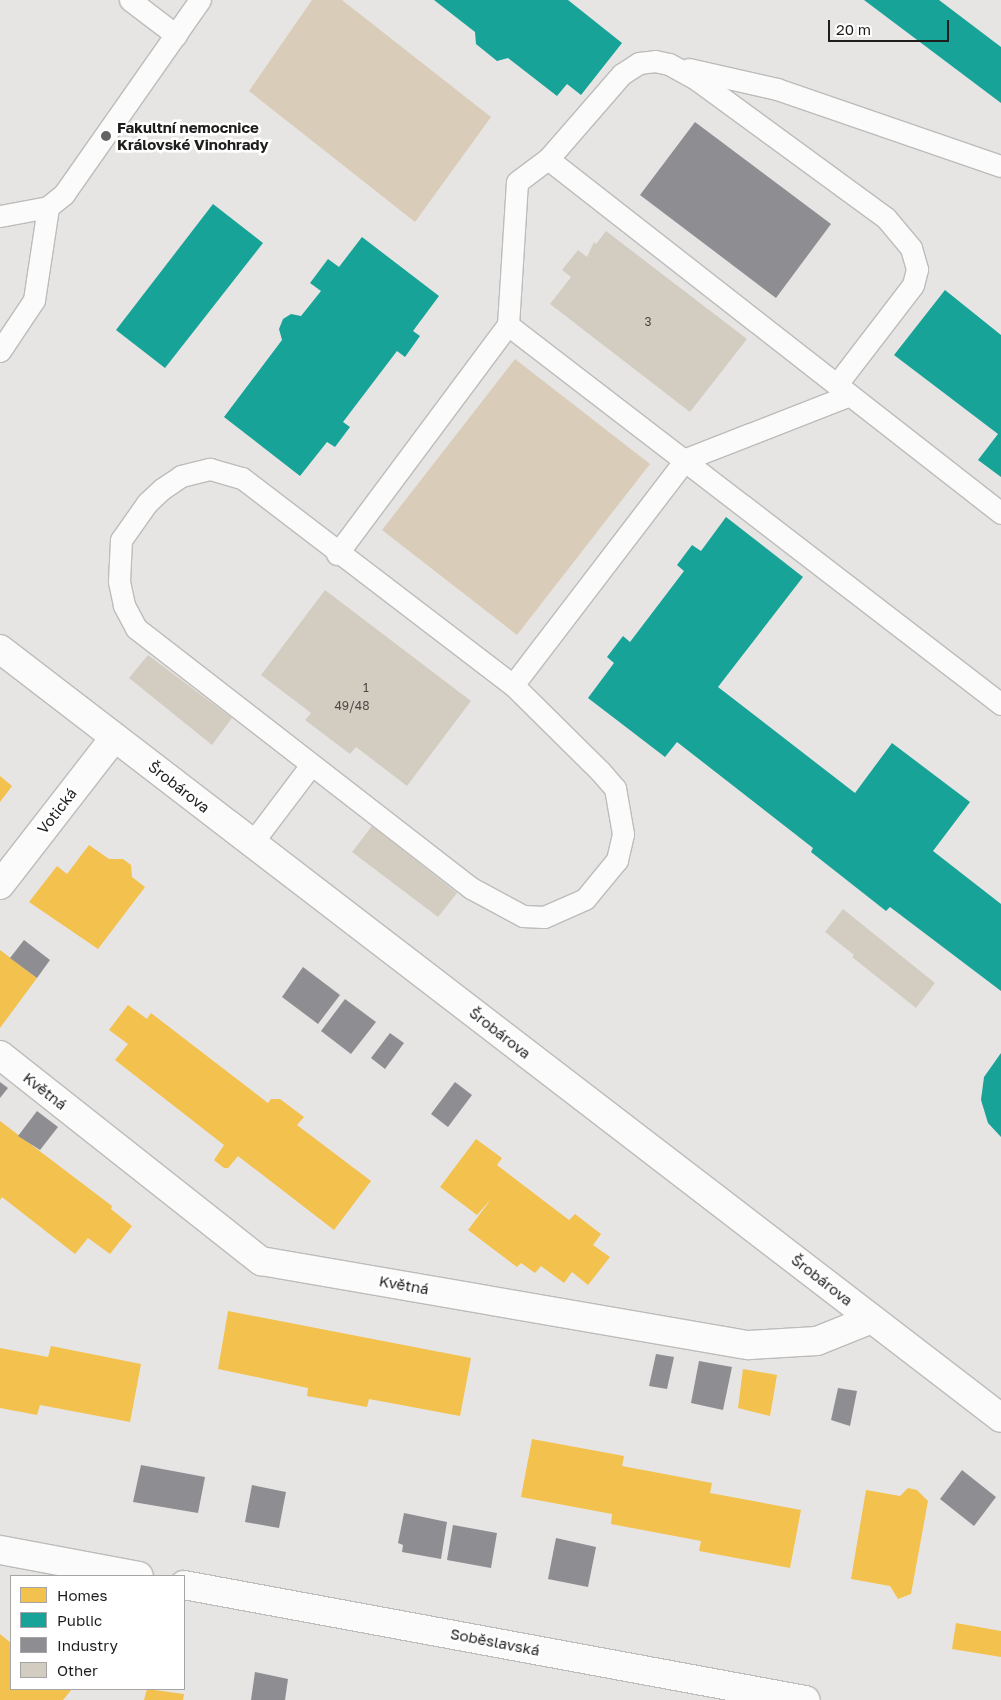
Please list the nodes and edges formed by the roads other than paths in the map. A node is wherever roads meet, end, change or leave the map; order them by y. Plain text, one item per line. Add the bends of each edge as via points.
1 (130, 0) edge
2 (200, 0) edge
3 (176, 35) junction
4 (669, 64) junction
5 (548, 159) junction
6 (1001, 166) edge
7 (48, 207) junction
8 (0, 216) edge
9 (508, 325) junction
10 (0, 351) edge
11 (844, 389) junction
12 (686, 459) junction
13 (1001, 513) edge
14 (337, 554) junction
15 (0, 649) edge
16 (513, 685) junction
17 (1001, 704) edge
18 (115, 737) junction
19 (311, 764) junction
20 (252, 843) junction
21 (0, 885) edge
22 (0, 1055) edge
23 (872, 1319) junction
24 (1001, 1418) edge
25 (0, 1550) edge
26 (134, 1575) edge
27 (185, 1584) edge
28 (805, 1700) edge

1 - 3 lane
2 - 3 lane
3 - 7 lane via 75,180
4 - 5 lane via 639,63 622,74
4 - 6 lane via 777,89
4 - 11 lane via 696,78 886,218 911,248 916,269 913,285
5 - 9 lane via 517,182
5 - 11 lane
7 - 8 lane
7 - 10 lane via 34,300
9 - 12 lane
9 - 14 lane
11 - 12 lane
11 - 13 lane
12 - 16 lane
12 - 17 lane
14 - 16 lane
14 - 19 lane via 242,478 210,470 181,476 162,489 147,503 121,540 119,581 124,605 136,628
15 - 18 street, Šrobárova
16 - 19 lane via 600,771 615,788 620,803 623,834 617,860 585,899 544,917 523,916 471,888
18 - 20 street, Šrobárova
18 - 21 street, Votická
19 - 20 lane
20 - 23 street, Šrobárova
22 - 23 street, Květná via 261,1261 749,1345 817,1341
23 - 24 street, Šrobárova
25 - 26 street
27 - 28 street, Soběslavská

